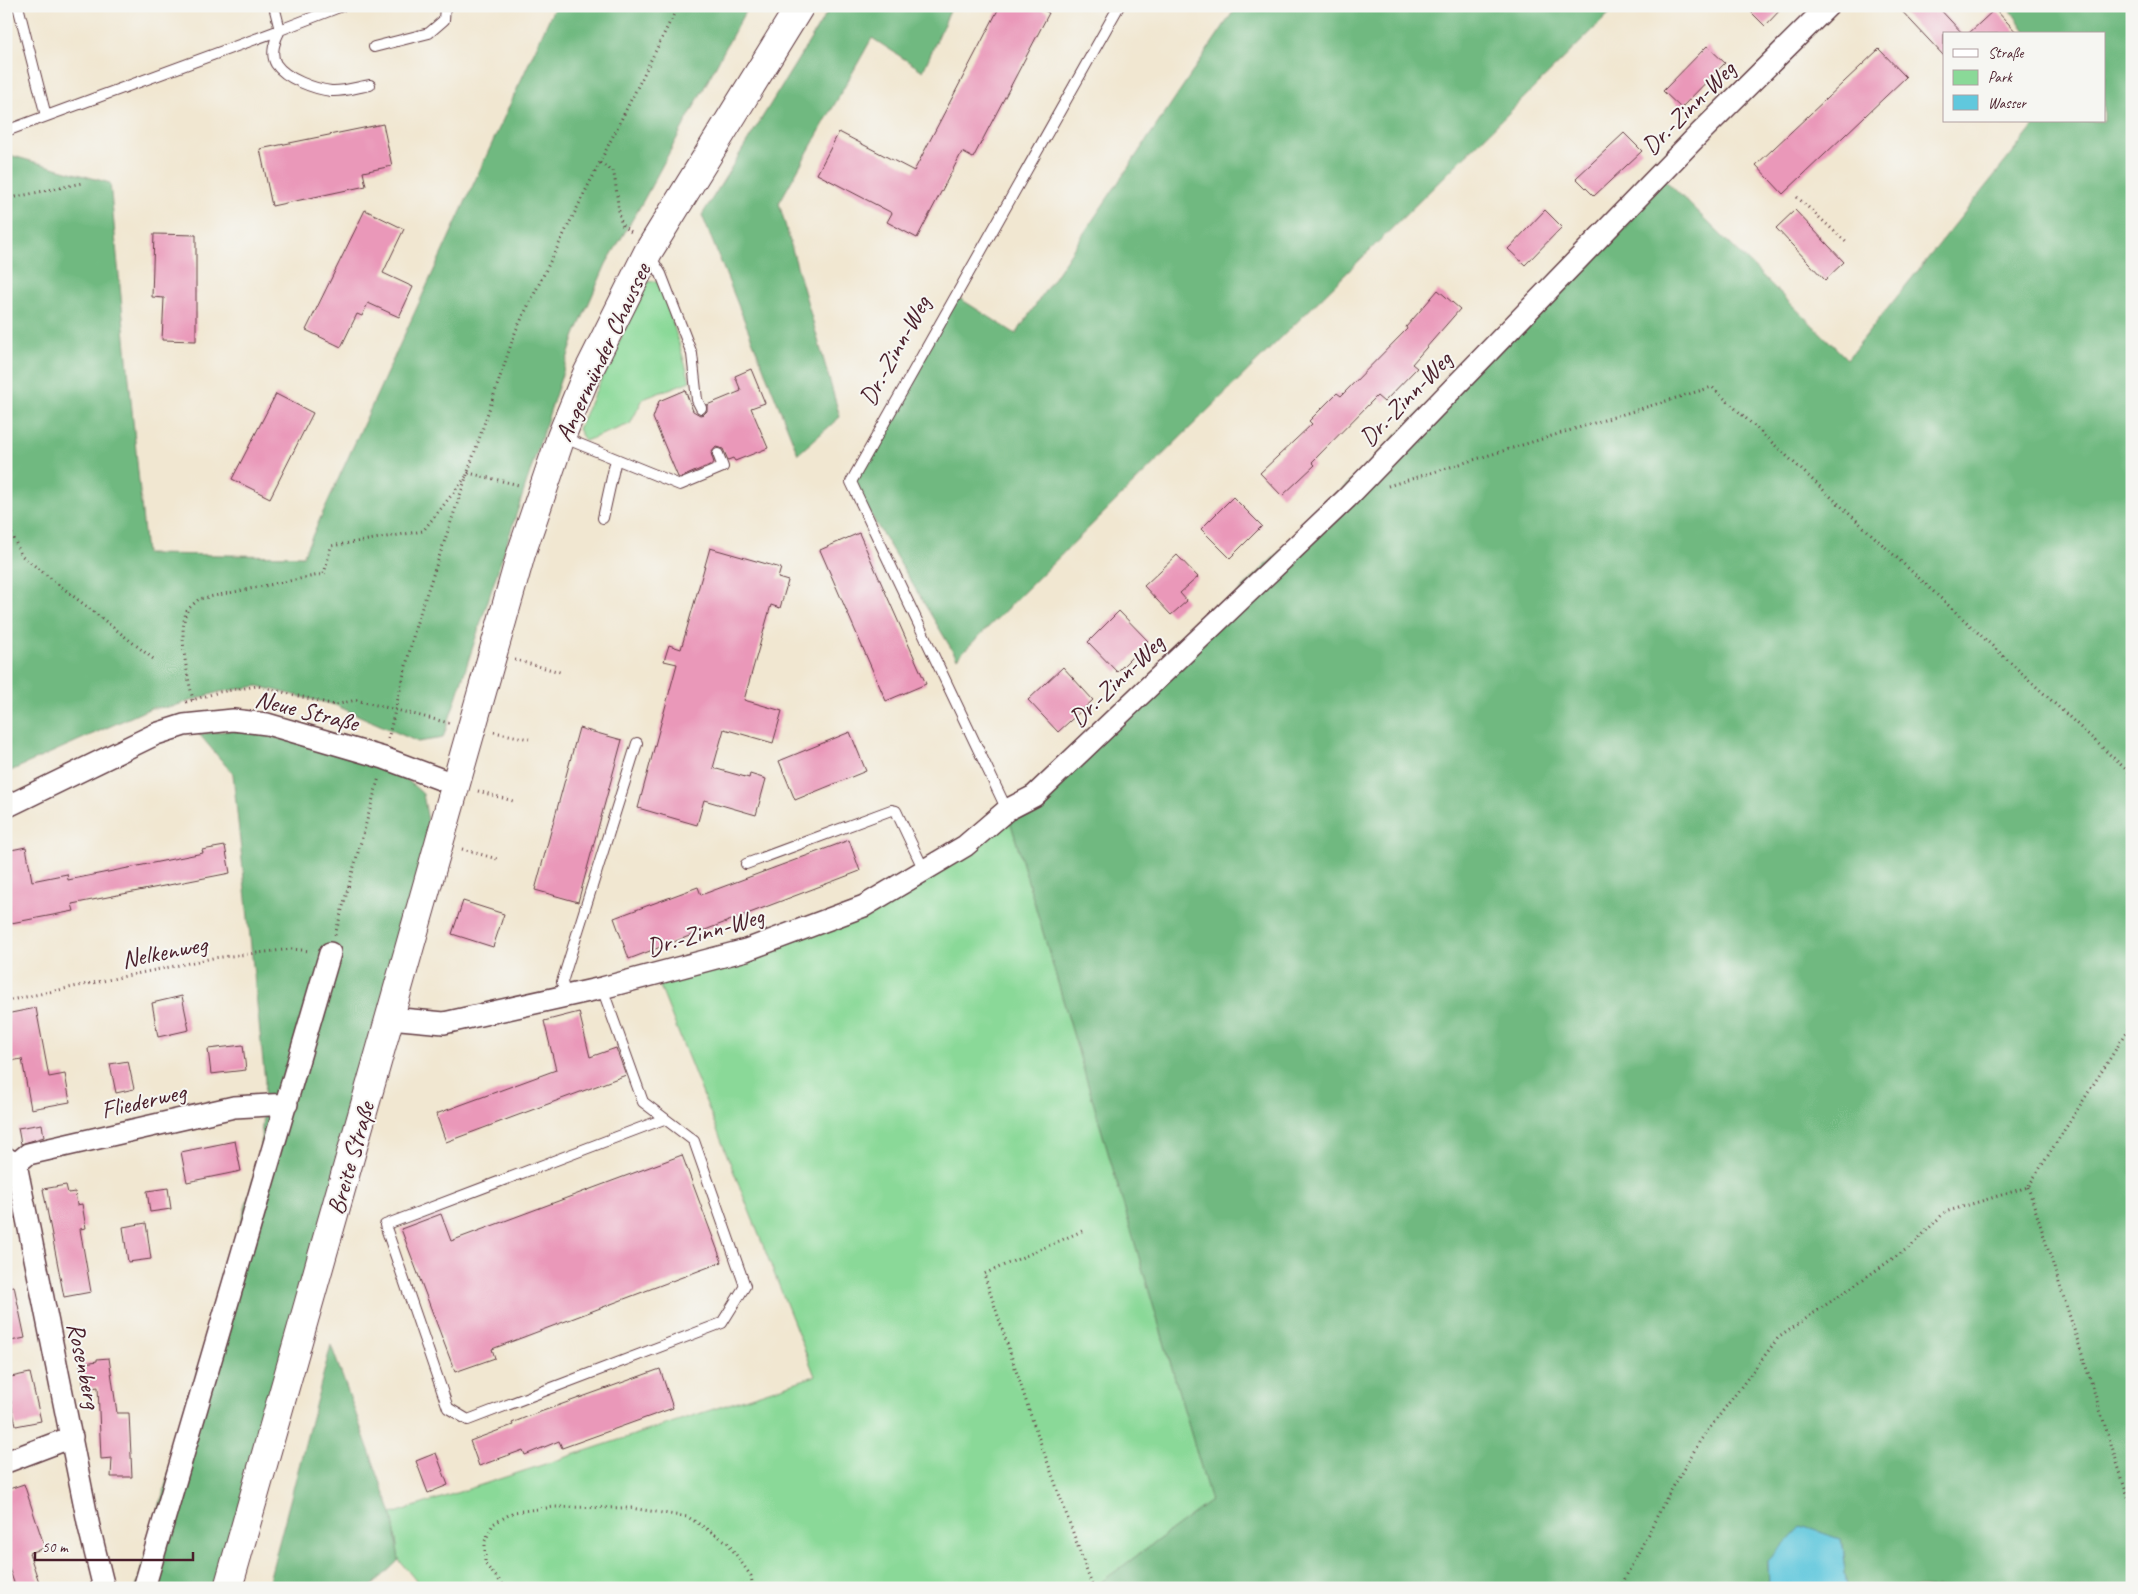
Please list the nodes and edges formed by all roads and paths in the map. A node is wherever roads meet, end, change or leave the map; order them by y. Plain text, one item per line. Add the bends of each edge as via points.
1 (18, 6) edge
2 (274, 6) edge
3 (342, 6) edge
4 (445, 6) edge
5 (678, 6) edge
6 (800, 6) edge
7 (1119, 6) edge
8 (1828, 6) edge
9 (280, 30) junction
10 (374, 46) dead end
11 (370, 85) dead end
12 (46, 116) junction
13 (6, 131) edge
14 (600, 163) junction
15 (82, 183) dead end
16 (1797, 196) dead end
17 (6, 199) edge
18 (1846, 243) dead end
19 (648, 252) junction
20 (701, 408) dead end
21 (561, 437) junction
22 (718, 454) dead end
23 (616, 459) junction
24 (469, 473) junction
25 (1384, 487) dead end
26 (543, 490) junction
27 (603, 518) dead end
28 (6, 520) edge
29 (156, 661) dead end
30 (193, 700) junction
31 (178, 705) dead end
32 (396, 709) junction
33 (473, 728) joint
34 (637, 743) dead end
35 (384, 758) junction
36 (2132, 774) edge
37 (467, 788) junction
38 (513, 801) dead end
39 (6, 807) edge
40 (1007, 810) junction
41 (461, 849) dead end
42 (497, 859) dead end
43 (746, 864) dead end
44 (924, 870) junction
45 (330, 953) junction
46 (602, 988) junction
47 (566, 996) junction
48 (6, 1001) edge
49 (390, 1018) junction
50 (2132, 1024) edge
51 (287, 1104) junction
52 (664, 1119) junction
53 (11, 1161) edge
54 (2028, 1187) junction
55 (1082, 1231) dead end
56 (72, 1437) junction
57 (6, 1462) edge
58 (2132, 1509) edge
59 (104, 1588) edge
60 (144, 1588) edge
61 (228, 1588) edge
62 (506, 1588) edge
63 (753, 1588) edge
64 (1093, 1588) edge
65 (1620, 1588) edge

1 - 12 lane
2 - 9 lane
3 - 9 lane
4 - 10 lane via 444,20 429,33
5 - 14 path
6 - 19 main road, Angermünder Chaussee
7 - 40 lane, Dr.-Zinn-Weg via 851,482
8 - 40 street, Dr.-Zinn-Weg via 1700,132 1347,498 1034,796
9 - 11 lane via 275,38 276,63 309,87 333,91
9 - 12 lane
12 - 13 lane
14 - 19 path via 613,171 622,226 640,238
14 - 24 path via 516,330
15 - 17 path
16 - 18 path
19 - 20 lane via 661,274 692,354
19 - 21 main road, Angermünder Chaussee via 586,376
21 - 23 lane
21 - 26 main road, Angermünder Chaussee
22 - 23 lane via 723,467 680,485
23 - 27 lane
24 - 26 path
24 - 30 path via 423,531 331,546 324,574 199,599 186,612 183,640
24 - 32 path via 416,626
25 - 36 path via 1712,387
26 - 33 main road, Angermünder Chaussee via 521,554
28 - 29 path via 21,555
30 - 31 path
30 - 32 path via 258,686 335,705 356,700
32 - 35 path
33 - 37 main road, Breite Straße
34 - 47 lane via 562,982
35 - 37 street, Neue Straße
35 - 39 street, Neue Straße via 267,724 233,720 184,726 156,734
35 - 45 path
37 - 38 path
37 - 49 main road, Breite Straße
40 - 44 street, Dr.-Zinn-Weg via 965,846
41 - 42 path
43 - 44 lane via 891,810 896,811
44 - 46 street, Dr.-Zinn-Weg via 864,906 755,947
45 - 48 path, Nelkenweg via 292,948 213,958
45 - 51 street
46 - 47 street, Dr.-Zinn-Weg
46 - 52 lane via 643,1102
47 - 49 street, Dr.-Zinn-Weg via 444,1023
49 - 61 main road, Breite Straße
50 - 54 path
51 - 53 street, Fliederweg via 234,1107 28,1154
51 - 60 street
52 - 52 lane via 694,1141 745,1286 722,1323 468,1420 448,1408 385,1225
53 - 56 street, Rosenberg
54 - 58 path
54 - 65 path via 1945,1212 1911,1246 1778,1338 1700,1442
55 - 64 path via 984,1274
56 - 57 street
56 - 59 street, Rosenberg
62 - 63 path via 485,1564 484,1542 493,1524 514,1512 554,1507 631,1508 688,1517 727,1542 751,1576

